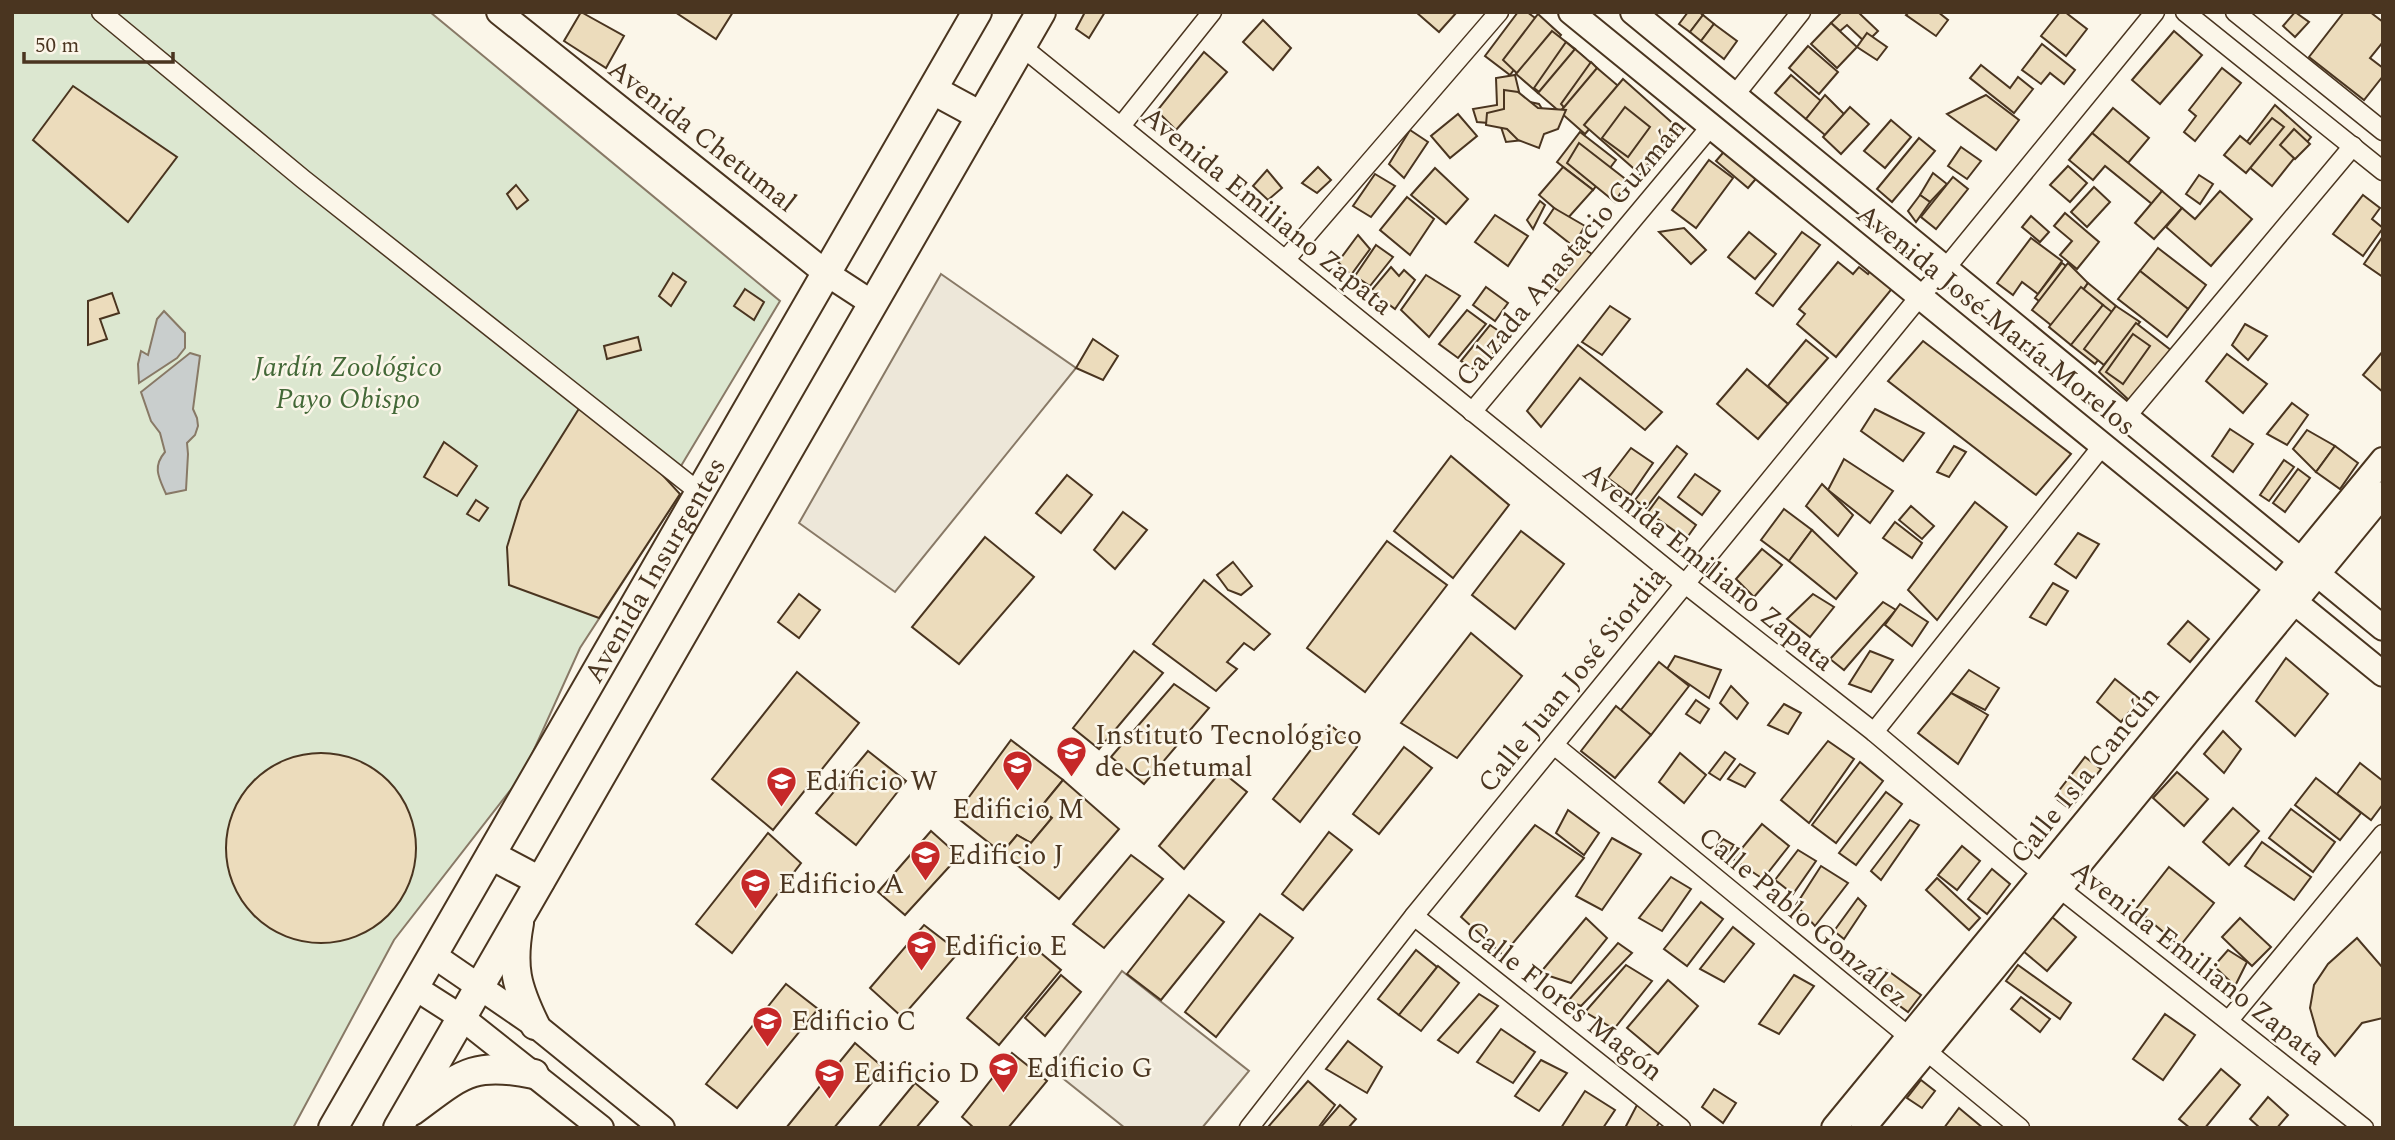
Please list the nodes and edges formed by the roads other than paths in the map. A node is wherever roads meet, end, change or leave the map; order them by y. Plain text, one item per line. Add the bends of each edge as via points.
1 (101, 12) edge
2 (499, 12) edge
3 (977, 12) edge
4 (1041, 12) edge
5 (1212, 12) edge
6 (1499, 12) edge
7 (1571, 12) edge
8 (1633, 12) edge
9 (1801, 12) edge
10 (2155, 12) edge
11 (2185, 12) edge
12 (2235, 12) edge
13 (1021, 46) junction
14 (933, 90) junction
15 (1734, 96) junction
16 (981, 116) junction
17 (2379, 122) edge
18 (1121, 126) junction
19 (1711, 126) junction
20 (2353, 146) junction
21 (2383, 171) edge
22 (1286, 259) junction
23 (1945, 269) junction
24 (826, 273) junction
25 (1920, 296) junction
26 (872, 303) junction
27 (1472, 412) junction
28 (2126, 417) junction
29 (2103, 445) junction
30 (2383, 460) edge
31 (699, 492) junction
32 (2383, 495) edge
33 (2309, 567) junction
34 (1684, 583) junction
35 (2286, 595) junction
36 (2383, 628) edge
37 (2383, 674) edge
38 (1874, 732) junction
39 (1554, 745) junction
40 (2383, 834) edge
41 (491, 855) junction
42 (540, 881) junction
43 (2051, 881) junction
44 (522, 909) junction
45 (1414, 916) junction
46 (433, 955) junction
47 (479, 985) junction
48 (414, 987) junction
49 (461, 1017) junction
50 (2229, 1020) junction
51 (535, 1025) junction
52 (1916, 1045) junction
53 (534, 1074) junction
54 (401, 1122) edge
55 (332, 1128) edge
56 (601, 1128) edge
57 (662, 1128) edge
58 (1249, 1128) edge
59 (1681, 1128) edge
60 (1834, 1128) edge
61 (1863, 1128) edge
62 (2020, 1128) edge
63 (2364, 1128) edge

1 - 31 street via 303,179
2 - 24 street, Avenida Chetumal
3 - 14 main road, Avenida Insurgentes
4 - 13 main road, Avenida Insurgentes
5 - 18 street
6 - 22 street
7 - 19 street, Avenida José María Morelos
8 - 15 street, Avenida José María Morelos
9 - 15 street
10 - 23 street, Calle Juan José Siordia
11 - 20 street
12 - 17 street
13 - 16 main road, Avenida Insurgentes
13 - 18 street, Avenida Emiliano Zapata
14 - 16 main road
14 - 24 main road, Avenida Insurgentes
15 - 23 street, Avenida José María Morelos
16 - 26 main road, Avenida Insurgentes
18 - 22 street, Avenida Emiliano Zapata
19 - 25 street, Avenida José María Morelos
19 - 27 street, Calzada Anastacio Guzmán
20 - 21 street
20 - 28 street
22 - 27 street, Avenida Emiliano Zapata
23 - 25 street, Calle Juan José Siordia
23 - 28 street, Avenida José María Morelos
24 - 26 street, Avenida Chetumal
24 - 31 main road, Avenida Insurgentes
25 - 29 street, Avenida José María Morelos
25 - 34 street, Calle Juan José Siordia
26 - 42 main road, Avenida Insurgentes
27 - 34 street, Avenida Emiliano Zapata
28 - 33 street, Avenida José María Morelos
29 - 35 street, Avenida José María Morelos
29 - 38 street
30 - 33 street, Calle Isla Cancún
31 - 41 main road, Avenida Insurgentes
32 - 33 street, Calle Isla Cancún
33 - 35 street, Calle Isla Cancún
33 - 36 street, Avenida José María Morelos
34 - 38 street, Avenida Emiliano Zapata
34 - 39 street, Calle Juan José Siordia
35 - 37 street, Avenida José María Morelos
35 - 43 street, Calle Isla Cancún
38 - 43 street, Avenida Emiliano Zapata
39 - 45 street, Calle Juan José Siordia
39 - 52 street, Calle Pablo González
40 - 50 street
41 - 42 main road
41 - 46 main road, Avenida Insurgentes
42 - 44 main road, Avenida Insurgentes
43 - 50 street, Avenida Emiliano Zapata
43 - 52 street, Calle Isla Cancún
44 - 47 main road, Avenida Insurgentes
44 - 51 main road via 516,982
45 - 58 street, Calle Juan José Siordia
45 - 59 street, Calle Flores Magón
46 - 47 street
46 - 48 main road, Avenida Insurgentes
47 - 49 main road, Avenida Insurgentes
47 - 51 street
48 - 49 street
48 - 55 main road, Avenida Insurgentes
49 - 53 street
49 - 54 main road, Avenida Insurgentes
50 - 63 street, Avenida Emiliano Zapata
51 - 57 street
52 - 60 street, Calle Isla Cancún
52 - 61 street, Calle Isla Cancún
52 - 62 street, Calle Pablo González
53 - 54 main road via 481,1069 457,1078
53 - 56 street

